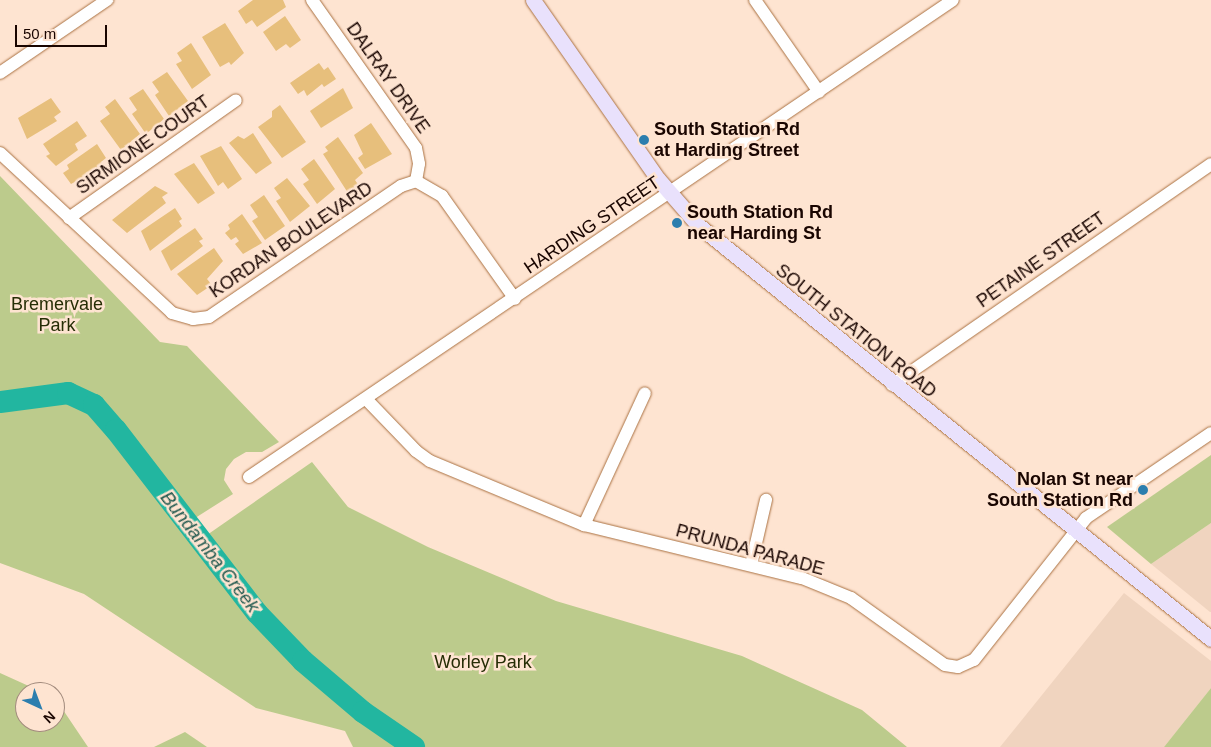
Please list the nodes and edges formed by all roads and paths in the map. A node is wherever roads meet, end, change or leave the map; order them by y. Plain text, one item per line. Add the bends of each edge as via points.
1 (107, 0) edge
2 (312, 0) edge
3 (533, 0) edge
4 (755, 0) edge
5 (953, 0) edge
6 (0, 73) edge
7 (819, 92) junction
8 (236, 100) dead end
9 (0, 153) edge
10 (1211, 164) edge
11 (416, 181) junction
12 (669, 194) junction
13 (70, 218) junction
14 (514, 299) junction
15 (892, 384) junction
16 (645, 393) dead end
17 (367, 400) junction
18 (1211, 433) edge
19 (249, 477) dead end
20 (766, 500) dead end
21 (584, 525) junction
22 (1076, 531) junction
23 (751, 565) junction
24 (1211, 639) edge

1 - 6 street
2 - 11 street, DALRAY DRIVE via 416,148 419,164
3 - 12 main road, SOUTH STATION ROAD
4 - 7 street
5 - 7 street, HARDING STREET
7 - 12 street, HARDING STREET
8 - 13 street, SIRMIONE COURT
9 - 13 street, KORDAN BOULEVARD
10 - 15 street, PETAINE STREET
11 - 13 street, KORDAN BOULEVARD via 400,186 209,317 193,319 172,313
11 - 14 street via 442,196
12 - 14 street, HARDING STREET
12 - 15 main road, SOUTH STATION ROAD via 714,240
14 - 17 street, HARDING STREET
15 - 22 main road, SOUTH STATION ROAD
16 - 21 street
17 - 19 street, HARDING STREET
17 - 21 street, PRUNDA PARADE via 416,451 430,461
18 - 22 street, PRUNDA PARADE via 1086,518
20 - 23 street
21 - 23 street, PRUNDA PARADE
22 - 23 street, PRUNDA PARADE via 974,660 958,667 945,665 851,598 802,578
22 - 24 main road, SOUTH STATION ROAD

